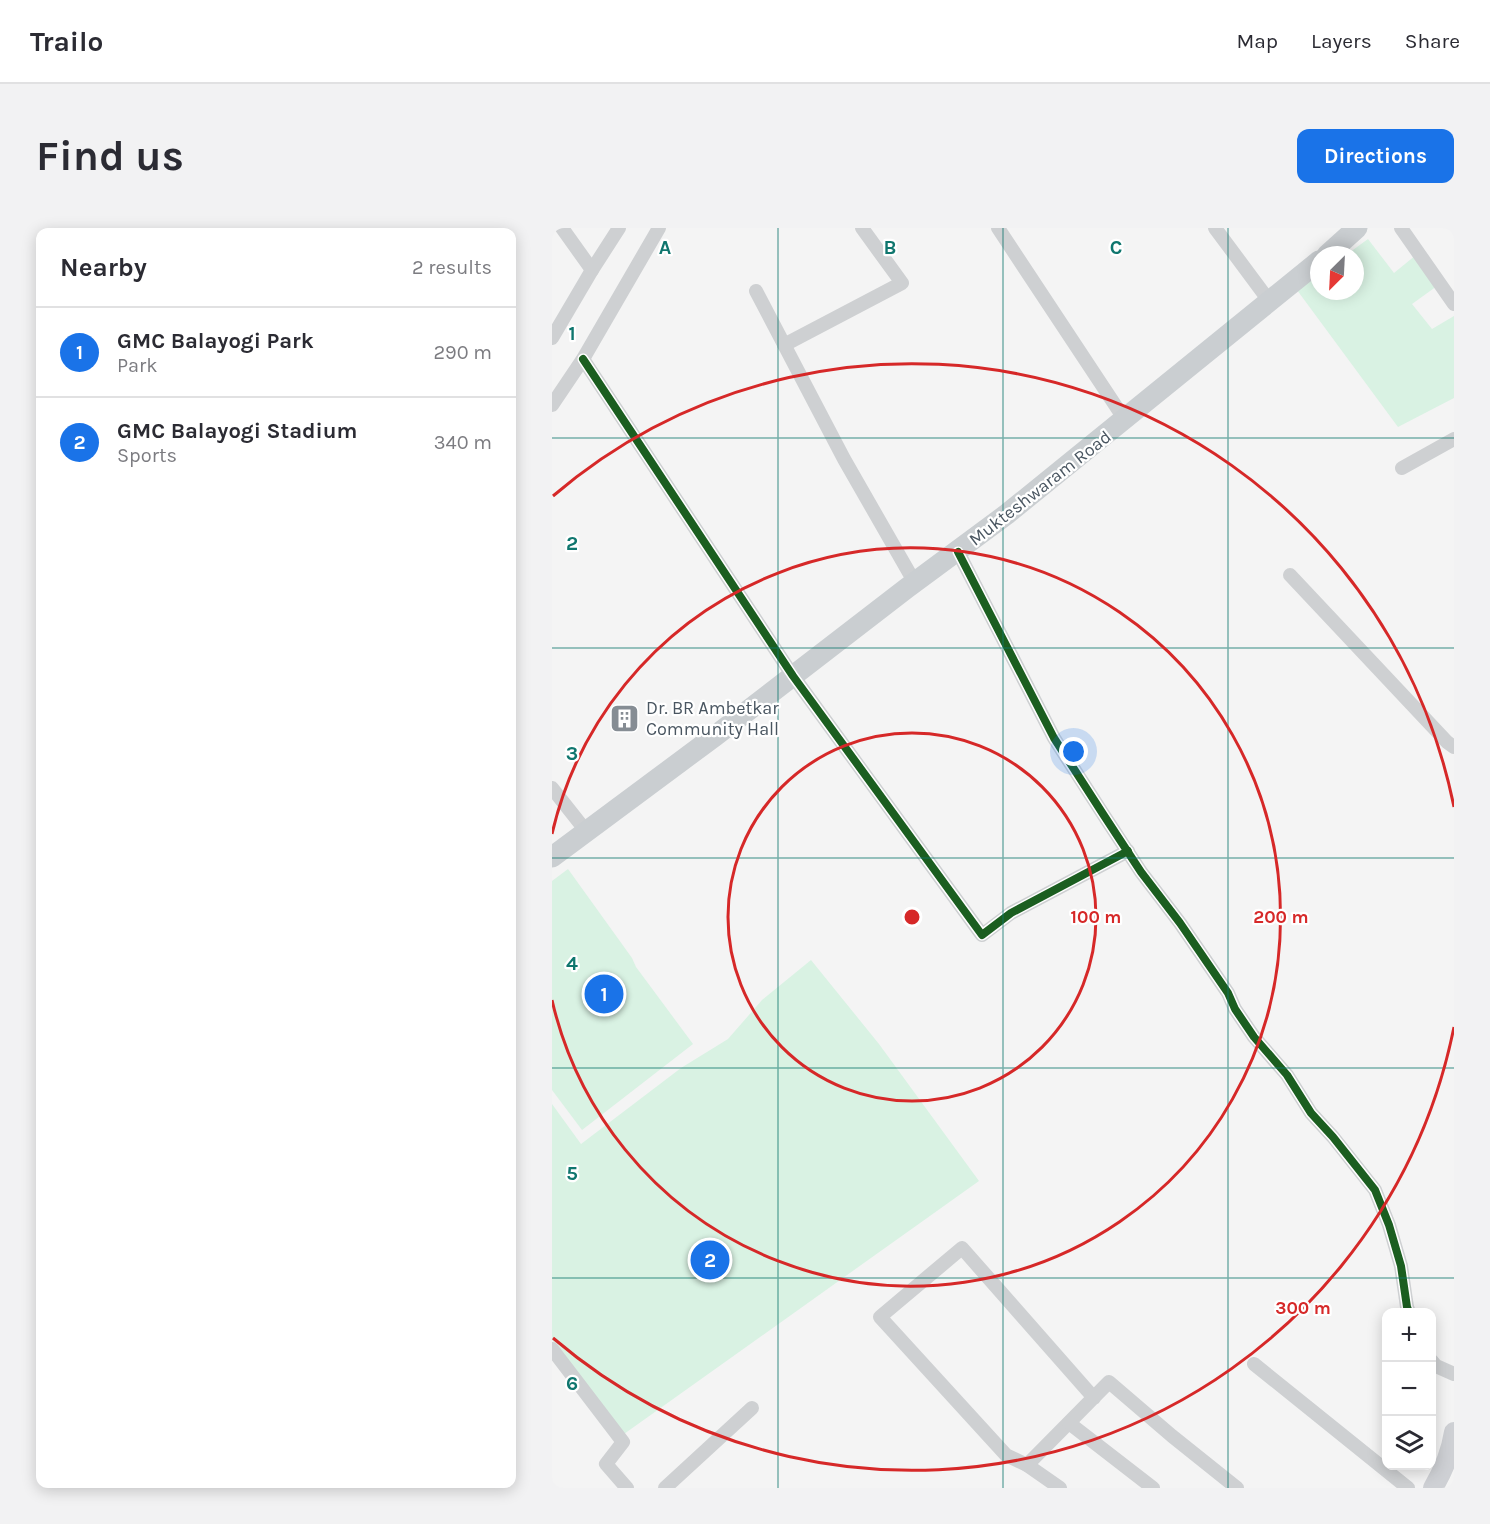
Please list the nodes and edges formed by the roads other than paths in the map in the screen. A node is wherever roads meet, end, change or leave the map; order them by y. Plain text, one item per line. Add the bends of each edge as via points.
1 (562, 228) edge
2 (620, 228) edge
3 (659, 228) edge
4 (862, 228) edge
5 (998, 228) edge
6 (1215, 228) edge
7 (1357, 228) edge
8 (1401, 228) edge
9 (1337, 246) edge
10 (1310, 269) edge
11 (592, 270) junction
12 (756, 291) dead end
13 (1270, 302) junction
14 (1454, 304) edge
15 (552, 338) edge
16 (784, 345) junction
17 (583, 359) junction
18 (552, 405) edge
19 (1125, 420) junction
20 (1454, 439) edge
21 (1402, 468) dead end
22 (958, 552) junction
23 (1290, 575) dead end
24 (915, 583) junction
25 (793, 676) junction
26 (1454, 747) edge
27 (553, 792) edge
28 (586, 831) junction
29 (1128, 851) junction
30 (552, 856) edge
31 (1407, 1308) edge
32 (552, 1349) edge
33 (1432, 1362) edge
34 (1254, 1364) dead end
35 (1454, 1374) edge
36 (1094, 1398) junction
37 (752, 1408) dead end
38 (1069, 1423) junction
39 (1454, 1432) edge
40 (1027, 1466) junction
41 (627, 1488) edge
42 (665, 1488) edge
43 (1060, 1488) edge
44 (1153, 1488) edge
45 (1237, 1488) edge
46 (1408, 1488) edge
47 (1433, 1488) edge

1 - 11 street
2 - 11 street
3 - 17 street
4 - 16 street via 902,284
5 - 19 street
6 - 13 street
7 - 9 main road
8 - 14 street
10 - 13 main road, Mukteshwaram Road
11 - 15 street
12 - 16 street
13 - 19 main road, Mukteshwaram Road
16 - 24 street
17 - 18 street
17 - 25 street
19 - 22 main road, Mukteshwaram Road
20 - 21 street
22 - 24 main road, Mukteshwaram Road
22 - 29 street via 1054,738
23 - 26 street
24 - 25 main road, Mukteshwaram Road
25 - 28 main road, Mukteshwaram Road
25 - 29 street via 982,935 1011,913
27 - 28 street
28 - 30 main road, Mukteshwaram Road
29 - 31 street via 1228,993 1254,1038 1375,1190 1401,1266
32 - 41 street via 623,1442 606,1464
33 - 35 street
34 - 46 street
36 - 38 street
36 - 40 street via 962,1248 880,1317 1006,1455
36 - 45 street via 1109,1382
37 - 42 street
38 - 40 street
38 - 44 street
39 - 47 main road
40 - 43 street

